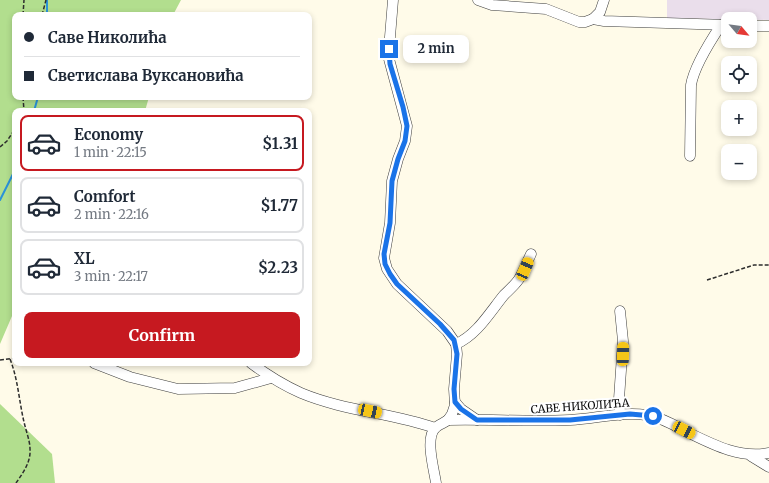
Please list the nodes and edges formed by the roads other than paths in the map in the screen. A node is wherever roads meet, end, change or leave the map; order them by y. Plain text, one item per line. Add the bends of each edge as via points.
1 (394, 0) edge
2 (478, 0) edge
3 (604, 0) edge
4 (593, 19) junction
5 (721, 25) edge
6 (757, 26) edge
7 (769, 26) edge
8 (721, 31) edge
9 (690, 156) dead end
10 (531, 254) dead end
11 (620, 311) dead end
12 (456, 344) junction
13 (102, 366) edge
14 (256, 366) edge
15 (271, 378) junction
16 (455, 402) junction
17 (620, 414) junction
18 (448, 420) junction
19 (477, 420) junction
20 (435, 428) junction
21 (769, 454) edge
22 (749, 455) junction
23 (769, 467) edge
24 (436, 483) edge

1 - 12 street via 389,59 407,126 405,141 392,181 385,264 397,284 447,331
2 - 4 street via 492,5 546,9 579,22
3 - 4 street via 600,12
4 - 5 street
6 - 7 street
8 - 9 street via 692,79
10 - 12 street via 516,283 474,331
11 - 17 street via 623,341
12 - 16 street
13 - 15 street via 130,377 178,389 235,388
14 - 15 street
15 - 20 street via 302,393 340,405 414,420
16 - 18 street
16 - 19 street
17 - 19 street, САВЕ НИКОЛИЋА via 570,420
17 - 22 street, САВЕ НИКОЛИЋА via 642,414 658,418 724,449
18 - 19 street, САВЕ НИКОЛИЋА
18 - 20 street
20 - 24 street via 430,441
21 - 22 street, САВЕ НИКОЛИЋА
22 - 23 street

